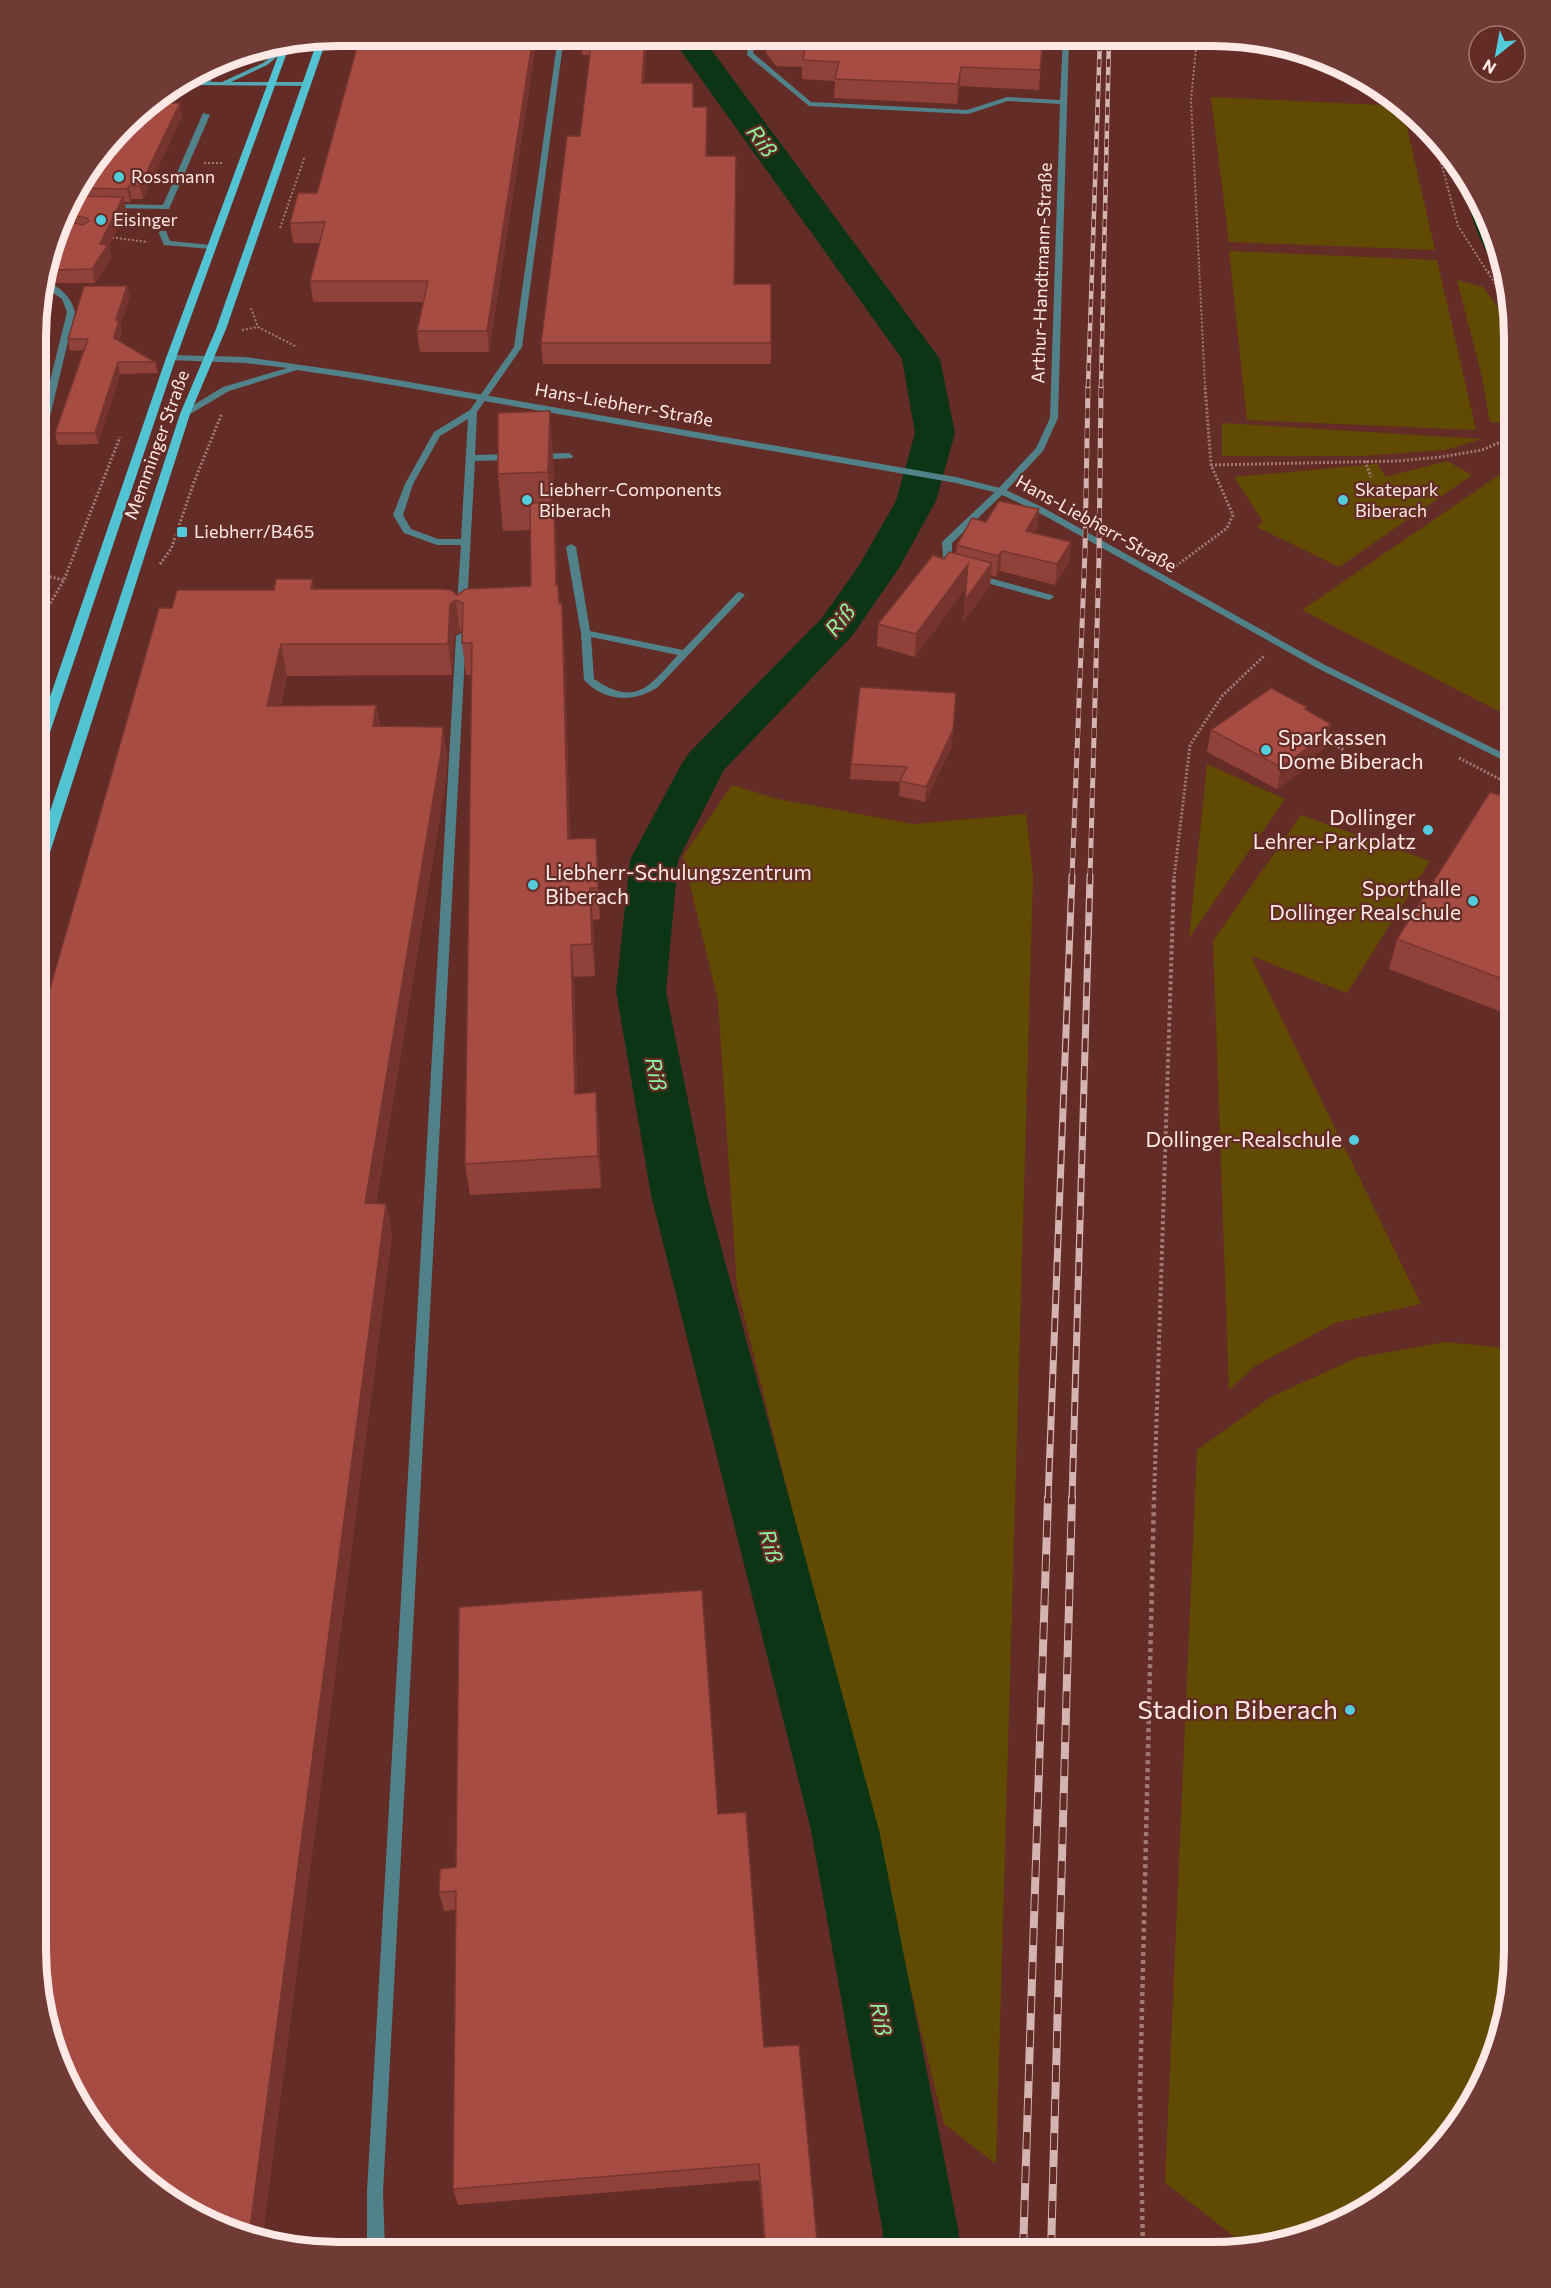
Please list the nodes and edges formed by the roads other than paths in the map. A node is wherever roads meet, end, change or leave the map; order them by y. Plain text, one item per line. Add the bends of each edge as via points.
1 (560, 46) edge
2 (751, 46) edge
3 (1066, 46) edge
4 (320, 47) edge
5 (283, 52) edge
6 (278, 53) edge
7 (207, 78) edge
8 (208, 83) junction
9 (221, 83) junction
10 (197, 84) edge
11 (272, 84) junction
12 (307, 84) junction
13 (1064, 102) junction
14 (206, 115) dead end
15 (102, 206) edge
16 (163, 233) dead end
17 (211, 247) junction
18 (51, 288) edge
19 (171, 358) junction
20 (208, 359) junction
21 (301, 367) junction
22 (483, 398) junction
23 (473, 412) junction
24 (185, 414) junction
25 (46, 417) edge
26 (569, 456) dead end
27 (472, 458) junction
28 (1001, 491) junction
29 (466, 542) junction
30 (571, 547) dead end
31 (740, 595) dead end
32 (1049, 597) dead end
33 (462, 613) edge
34 (586, 633) junction
35 (461, 636) edge
36 (685, 653) junction
37 (46, 726) edge
38 (1504, 758) edge
39 (46, 843) edge
40 (376, 2242) edge

1 - 22 street via 518,347
2 - 13 street via 749,54 809,104 968,111 1007,99
3 - 13 street, Arthur-Handtmann-Straße
4 - 12 main road, Memminger Straße
5 - 11 main road, Memminger Straße
6 - 9 street via 265,64
7 - 8 street
8 - 9 street
8 - 10 street
9 - 11 street
11 - 12 street
11 - 17 main road, Memminger Straße
12 - 20 main road, Memminger Straße
13 - 28 street, Arthur-Handtmann-Straße via 1054,418 1040,449
14 - 15 street via 166,207
16 - 17 street via 167,243
17 - 19 main road, Memminger Straße
18 - 25 street via 64,295 71,312
19 - 20 street, Hans-Liebherr-Straße
19 - 37 main road, Memminger Straße
20 - 21 street, Hans-Liebherr-Straße
20 - 24 main road, Memminger Straße
21 - 22 street, Hans-Liebherr-Straße
21 - 24 street, Hans-Liebherr-Straße via 226,389
22 - 23 street
22 - 28 street, Hans-Liebherr-Straße
23 - 27 street
23 - 29 street via 437,434 409,484 398,515 407,531 437,542
24 - 39 main road, Memminger Straße
26 - 27 street
27 - 29 street
28 - 32 street, Arthur-Handtmann-Straße via 947,542 948,569
28 - 38 street, Hans-Liebherr-Straße via 1320,666
29 - 33 street
30 - 34 street
31 - 36 street
34 - 36 street
34 - 36 street via 589,680 606,693 624,697 641,696
35 - 40 street via 375,2192

